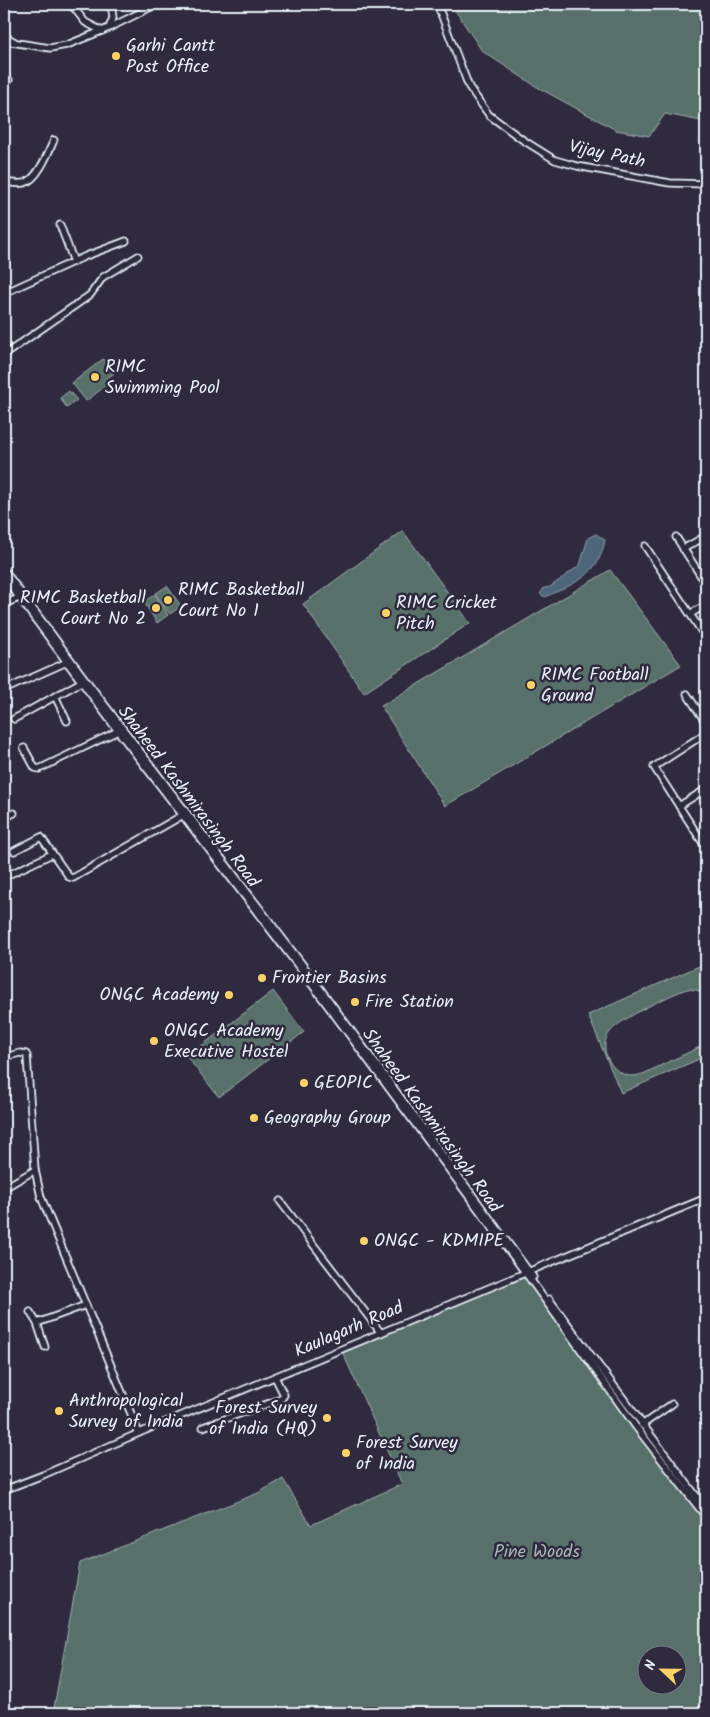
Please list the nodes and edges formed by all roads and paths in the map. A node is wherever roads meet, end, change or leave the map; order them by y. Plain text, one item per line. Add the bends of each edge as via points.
1 (71, 4) edge
2 (111, 4) edge
3 (157, 4) edge
4 (436, 4) edge
5 (109, 28) junction
6 (102, 31) junction
7 (4, 36) edge
8 (4, 43) edge
9 (17, 43) junction
10 (54, 140) dead end
11 (4, 182) edge
12 (706, 184) edge
13 (60, 225) dead end
14 (126, 241) dead end
15 (138, 256) dead end
16 (74, 262) junction
17 (4, 285) edge
18 (4, 355) edge
19 (706, 536) edge
20 (676, 538) dead end
21 (645, 546) dead end
22 (683, 549) junction
23 (4, 570) edge
24 (4, 579) edge
25 (706, 584) edge
26 (19, 598) junction
27 (4, 604) edge
28 (706, 605) edge
29 (690, 614) junction
30 (706, 638) edge
31 (67, 662) junction
32 (81, 682) junction
33 (4, 690) edge
34 (687, 694) dead end
35 (55, 696) junction
36 (14, 719) dead end
37 (67, 721) dead end
38 (706, 723) edge
39 (118, 731) junction
40 (706, 733) edge
41 (24, 748) dead end
42 (706, 789) edge
43 (679, 806) junction
44 (14, 813) dead end
45 (183, 815) junction
46 (4, 818) edge
47 (706, 846) edge
48 (14, 851) dead end
49 (52, 854) junction
50 (4, 877) edge
51 (4, 1058) edge
52 (35, 1170) junction
53 (4, 1188) edge
54 (706, 1198) edge
55 (280, 1201) dead end
56 (526, 1272) junction
57 (86, 1305) junction
58 (30, 1312) dead end
59 (36, 1323) junction
60 (381, 1333) junction
61 (45, 1347) dead end
62 (275, 1377) junction
63 (672, 1404) dead end
64 (642, 1425) junction
65 (203, 1427) dead end
66 (139, 1433) junction
67 (4, 1490) edge
68 (706, 1509) edge
69 (706, 1517) edge

1 - 6 street via 85,22
2 - 5 street via 113,18
3 - 5 street
4 - 12 street, Vijay Path via 469,87 489,115 523,140 555,160 577,166 670,183
5 - 6 street
6 - 9 street via 50,48
7 - 9 street
8 - 9 street
10 - 11 street via 44,162 30,180 25,183
13 - 16 street
14 - 16 street
15 - 18 street via 102,277 90,295
16 - 17 street via 11,290
19 - 22 street
20 - 22 street
21 - 29 street
22 - 25 street
23 - 56 street, Shaheed Kashmirasingh Road via 305,968
24 - 26 street, Shaheed Kashmirasingh Road
26 - 27 street
26 - 31 street, Shaheed Kashmirasingh Road
28 - 29 street
29 - 30 street
31 - 32 street, Shaheed Kashmirasingh Road
31 - 33 street
32 - 35 street
32 - 39 street, Shaheed Kashmirasingh Road
34 - 38 street
35 - 36 street
35 - 37 street
39 - 41 street via 39,768 35,768
39 - 45 street, Shaheed Kashmirasingh Road
40 - 43 street via 654,767
42 - 43 street
43 - 47 street
44 - 46 street
45 - 49 street via 73,878
45 - 56 street, Shaheed Kashmirasingh Road
48 - 49 street via 41,837
49 - 50 street
51 - 52 street via 20,1053 27,1056
52 - 53 street
52 - 57 street via 41,1197
54 - 56 street, Kaulagarh Road
55 - 60 street
56 - 60 street, Kaulagarh Road
56 - 64 street, Shaheed Kashmirasingh Road
56 - 69 street, Shaheed Kashmirasingh Road via 636,1427
57 - 59 street
57 - 66 street
58 - 59 street
59 - 61 street
60 - 62 street, Kaulagarh Road
62 - 65 street via 284,1395 281,1399
62 - 66 street, Kaulagarh Road
63 - 64 street
64 - 68 street, Shaheed Kashmirasingh Road
66 - 67 street, Kaulagarh Road

